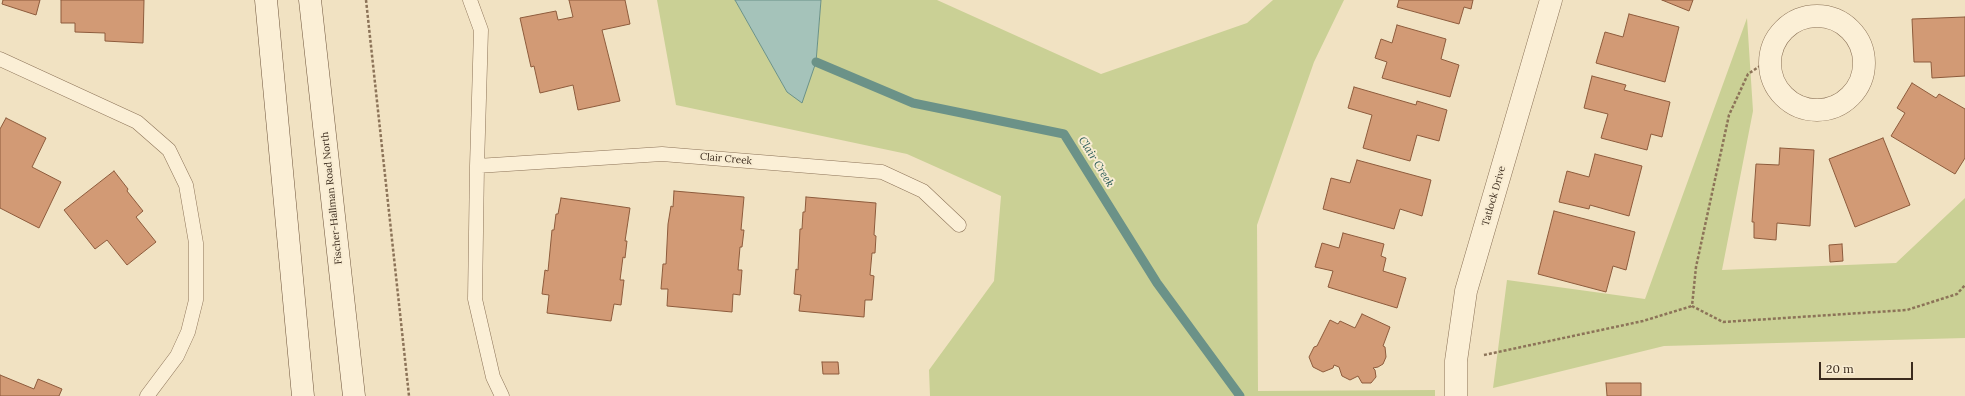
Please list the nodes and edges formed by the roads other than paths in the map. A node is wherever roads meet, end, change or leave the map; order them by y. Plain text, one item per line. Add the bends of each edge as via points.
1 (266, 0) edge
2 (310, 0) edge
3 (470, 0) edge
4 (1551, 0) edge
5 (1811, 8) edge
6 (0, 59) edge
7 (476, 166) junction
8 (959, 225) dead end
9 (147, 396) edge
10 (303, 396) edge
11 (354, 396) edge
12 (502, 396) edge
13 (1456, 396) edge

1 - 10 main road
2 - 11 main road, Fischer-Hallman Road North
3 - 7 lane via 481,30
4 - 13 main road, Tatlock Drive via 1466,291 1456,361
5 - 5 main road via 1782,30 1773,44 1769,60 1771,77 1779,91 1798,107 1819,110 1835,107 1852,95 1861,81 1864,65 1862,49 1855,34 1843,23
6 - 9 lane via 137,122 169,150 186,185 196,243 196,300 188,332 177,356
7 - 8 lane, Clair Creek via 662,154 882,172 923,191
7 - 12 lane via 475,299 493,377

